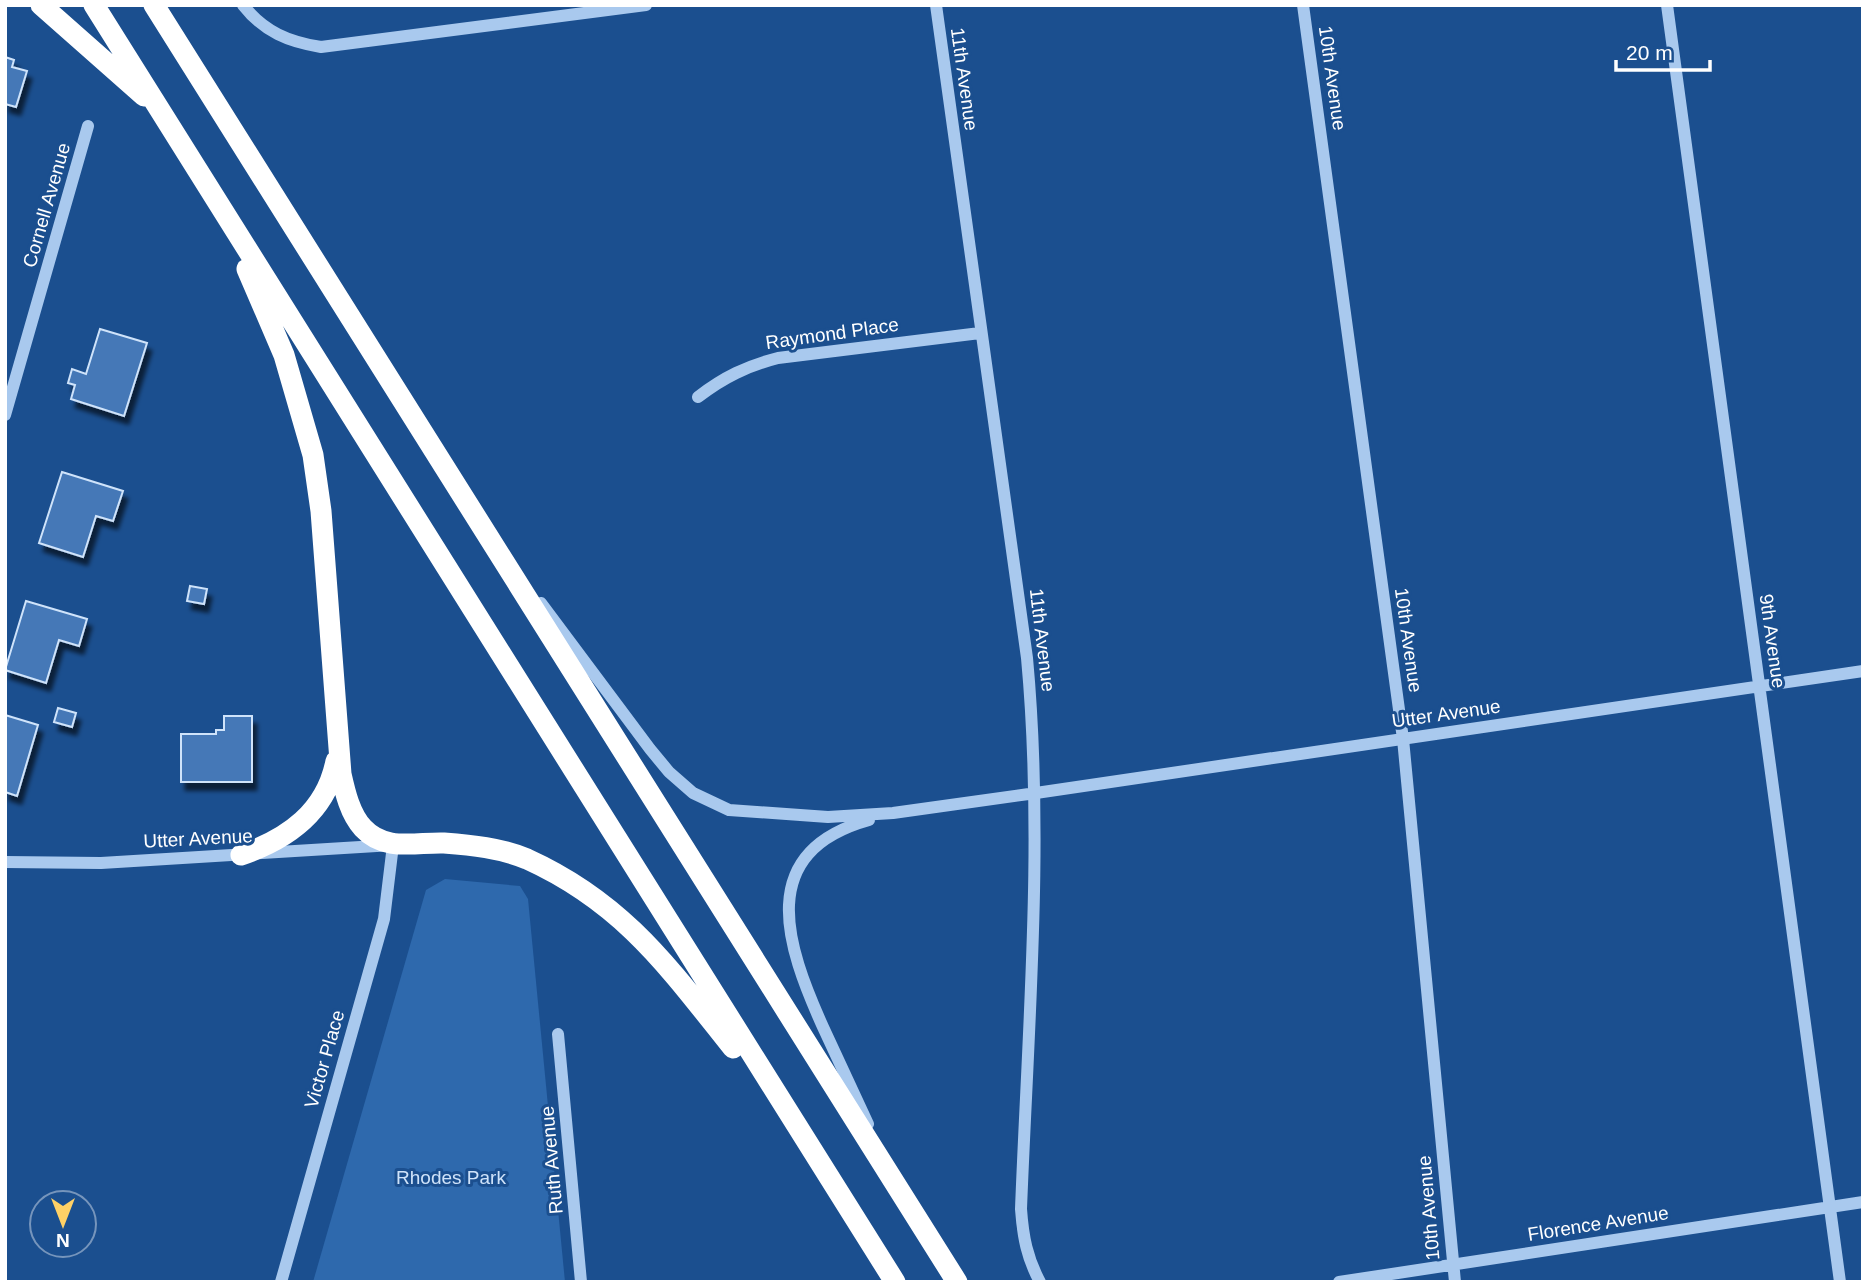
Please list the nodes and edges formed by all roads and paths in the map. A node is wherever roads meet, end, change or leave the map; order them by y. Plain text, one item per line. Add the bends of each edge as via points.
1 (41, 5) edge
2 (94, 5) edge
3 (154, 5) edge
4 (243, 5) edge
5 (646, 5) edge
6 (936, 5) edge
7 (1303, 5) edge
8 (1667, 5) edge
9 (159, 109) junction
10 (88, 126) dead end
11 (220, 206) junction
12 (980, 333) junction
13 (698, 397) dead end
14 (5, 415) edge
15 (463, 498) junction
16 (1863, 671) edge
17 (1759, 686) junction
18 (1403, 738) junction
19 (339, 748) junction
20 (1036, 793) junction
21 (893, 813) junction
22 (393, 845) junction
23 (241, 855) junction
24 (5, 862) edge
25 (558, 1034) dead end
26 (790, 1117) junction
27 (898, 1192) junction
28 (1863, 1202) edge
29 (1830, 1207) junction
30 (1453, 1264) junction
31 (281, 1282) edge
32 (581, 1282) edge
33 (895, 1282) edge
34 (957, 1282) edge
35 (1040, 1282) edge
36 (1339, 1282) edge
37 (1455, 1282) edge
38 (1840, 1282) edge

1 - 9 highway
2 - 9 highway
3 - 15 highway
4 - 5 street via 279,37 321,47
6 - 12 street, 11th Avenue
7 - 18 street, 10th Avenue
8 - 17 street, 9th Avenue
9 - 11 highway
10 - 14 street, Cornell Avenue
11 - 19 highway via 284,355 313,455
11 - 26 highway
12 - 13 street, Raymond Place via 778,358 721,379
12 - 20 street, 11th Avenue via 1027,658
15 - 21 street via 650,749 693,793 729,810 828,817
15 - 27 highway
16 - 17 street, Utter Avenue
17 - 18 street, Utter Avenue
17 - 29 street, 9th Avenue
18 - 20 street, Utter Avenue
18 - 30 street, 10th Avenue
19 - 22 highway via 341,774 353,812 363,828
19 - 23 highway via 324,798 307,818 286,836
20 - 21 street, Utter Avenue
20 - 35 street, 11th Avenue via 1021,1209 1023,1239
21 - 27 street via 846,826 816,844 790,888 787,915 791,945 805,984
22 - 23 street, Utter Avenue
22 - 26 highway via 484,847 524,858 602,901 662,960
22 - 31 street, Victor Place via 384,919
23 - 24 street, Utter Avenue via 101,863
25 - 32 street, Ruth Avenue
26 - 33 highway
27 - 34 highway
28 - 29 street, Florence Avenue
29 - 30 street, Florence Avenue
29 - 38 street, 9th Avenue
30 - 36 street, Florence Avenue
30 - 37 street, 10th Avenue

